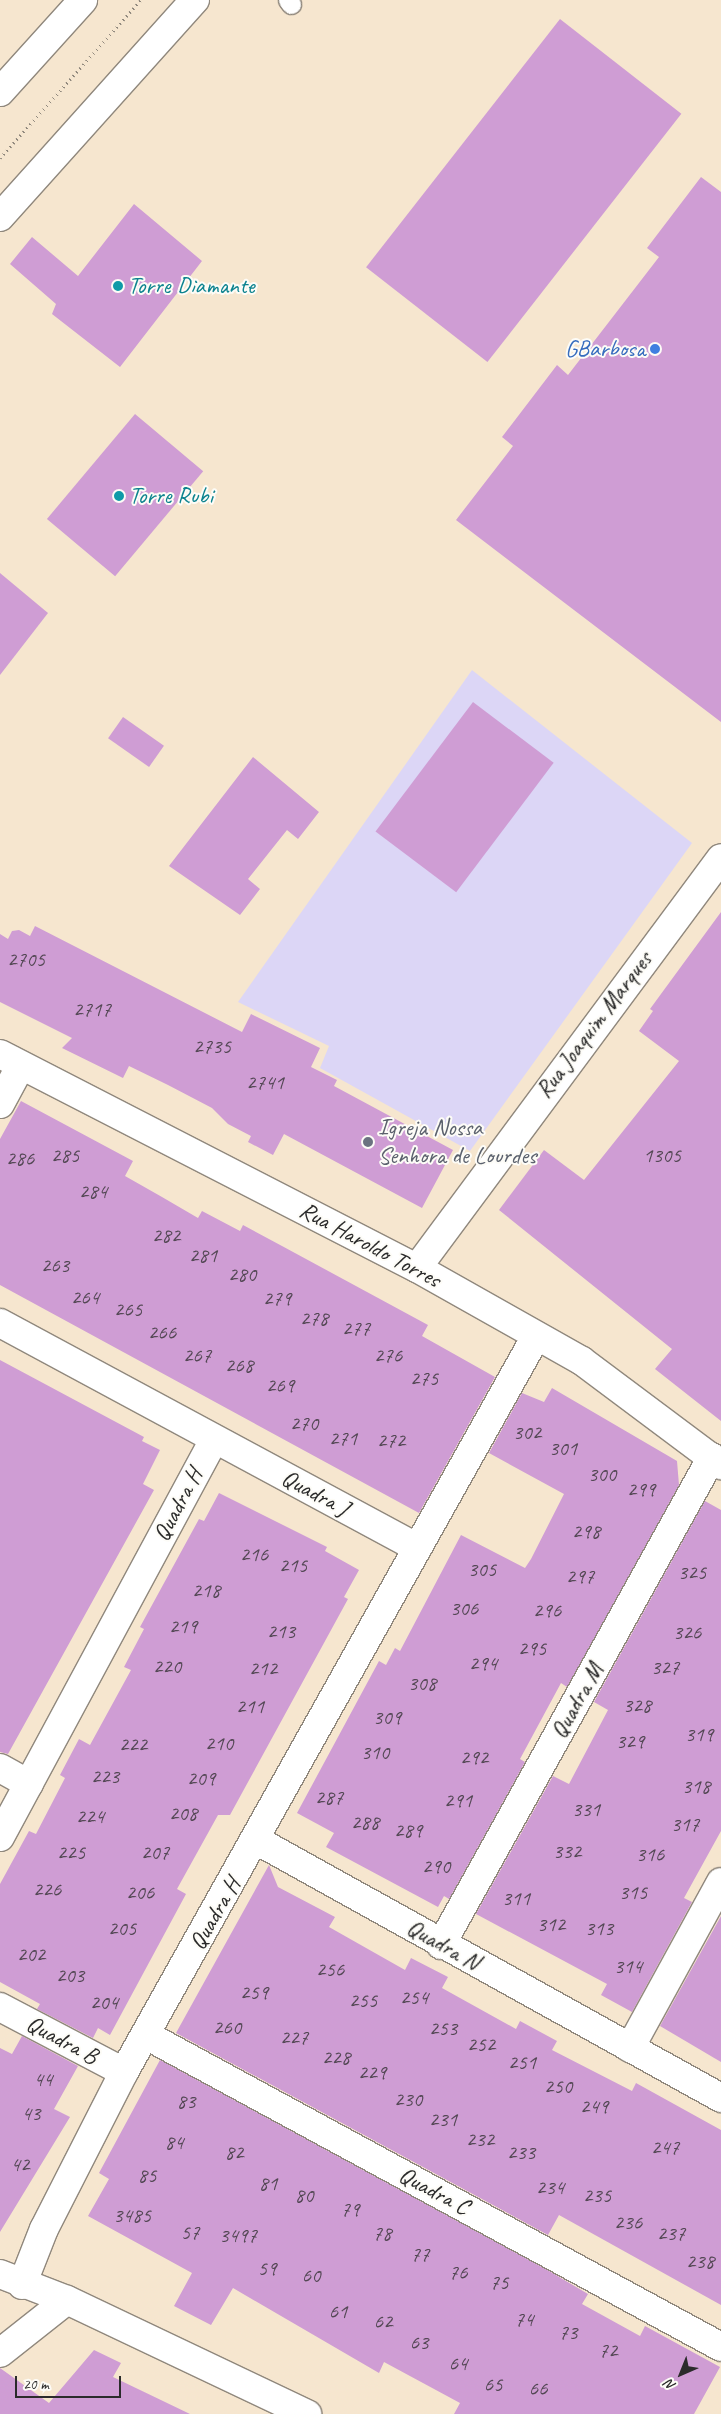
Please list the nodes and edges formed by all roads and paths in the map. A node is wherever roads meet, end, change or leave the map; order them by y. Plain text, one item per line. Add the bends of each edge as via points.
1 (83, 0) edge
2 (141, 0) edge
3 (195, 0) edge
4 (4, 78) edge
5 (0, 158) edge
6 (0, 217) edge
7 (721, 858) edge
8 (11, 1059) edge
9 (0, 1104) edge
10 (417, 1268) junction
11 (0, 1323) edge
12 (535, 1338) junction
13 (214, 1439) junction
14 (716, 1461) edge
15 (417, 1548) junction
16 (0, 1768) edge
17 (29, 1784) junction
18 (0, 1836) edge
19 (256, 1840) junction
20 (721, 1882) edge
21 (441, 1945) junction
22 (0, 2007) edge
23 (146, 2034) junction
24 (630, 2048) junction
25 (124, 2072) junction
26 (721, 2098) edge
27 (11, 2279) edge
28 (67, 2300) junction
29 (721, 2346) edge
30 (0, 2353) edge
31 (307, 2414) edge

1 - 4 street
2 - 5 path
3 - 6 street
7 - 10 street, Rua Joaquim Marques
8 - 9 street
8 - 10 street, Rua Haroldo Torres
10 - 12 street, Rua Haroldo Torres
11 - 13 street, Quadra J
12 - 14 street, Rua Haroldo Torres via 582,1360
12 - 15 street
13 - 15 street, Quadra J
13 - 17 street, Quadra H
14 - 21 street, Quadra M
15 - 19 street, Quadra H
16 - 17 street
17 - 18 street, Quadra H
19 - 21 street, Quadra N
19 - 23 street, Quadra H
20 - 24 street
21 - 24 street, Quadra N
22 - 25 street, Quadra B
23 - 25 street, Quadra H
23 - 29 street, Quadra C
24 - 26 street, Quadra N
25 - 27 street, Quadra H via 44,2229
27 - 28 street
28 - 30 street
28 - 31 street

